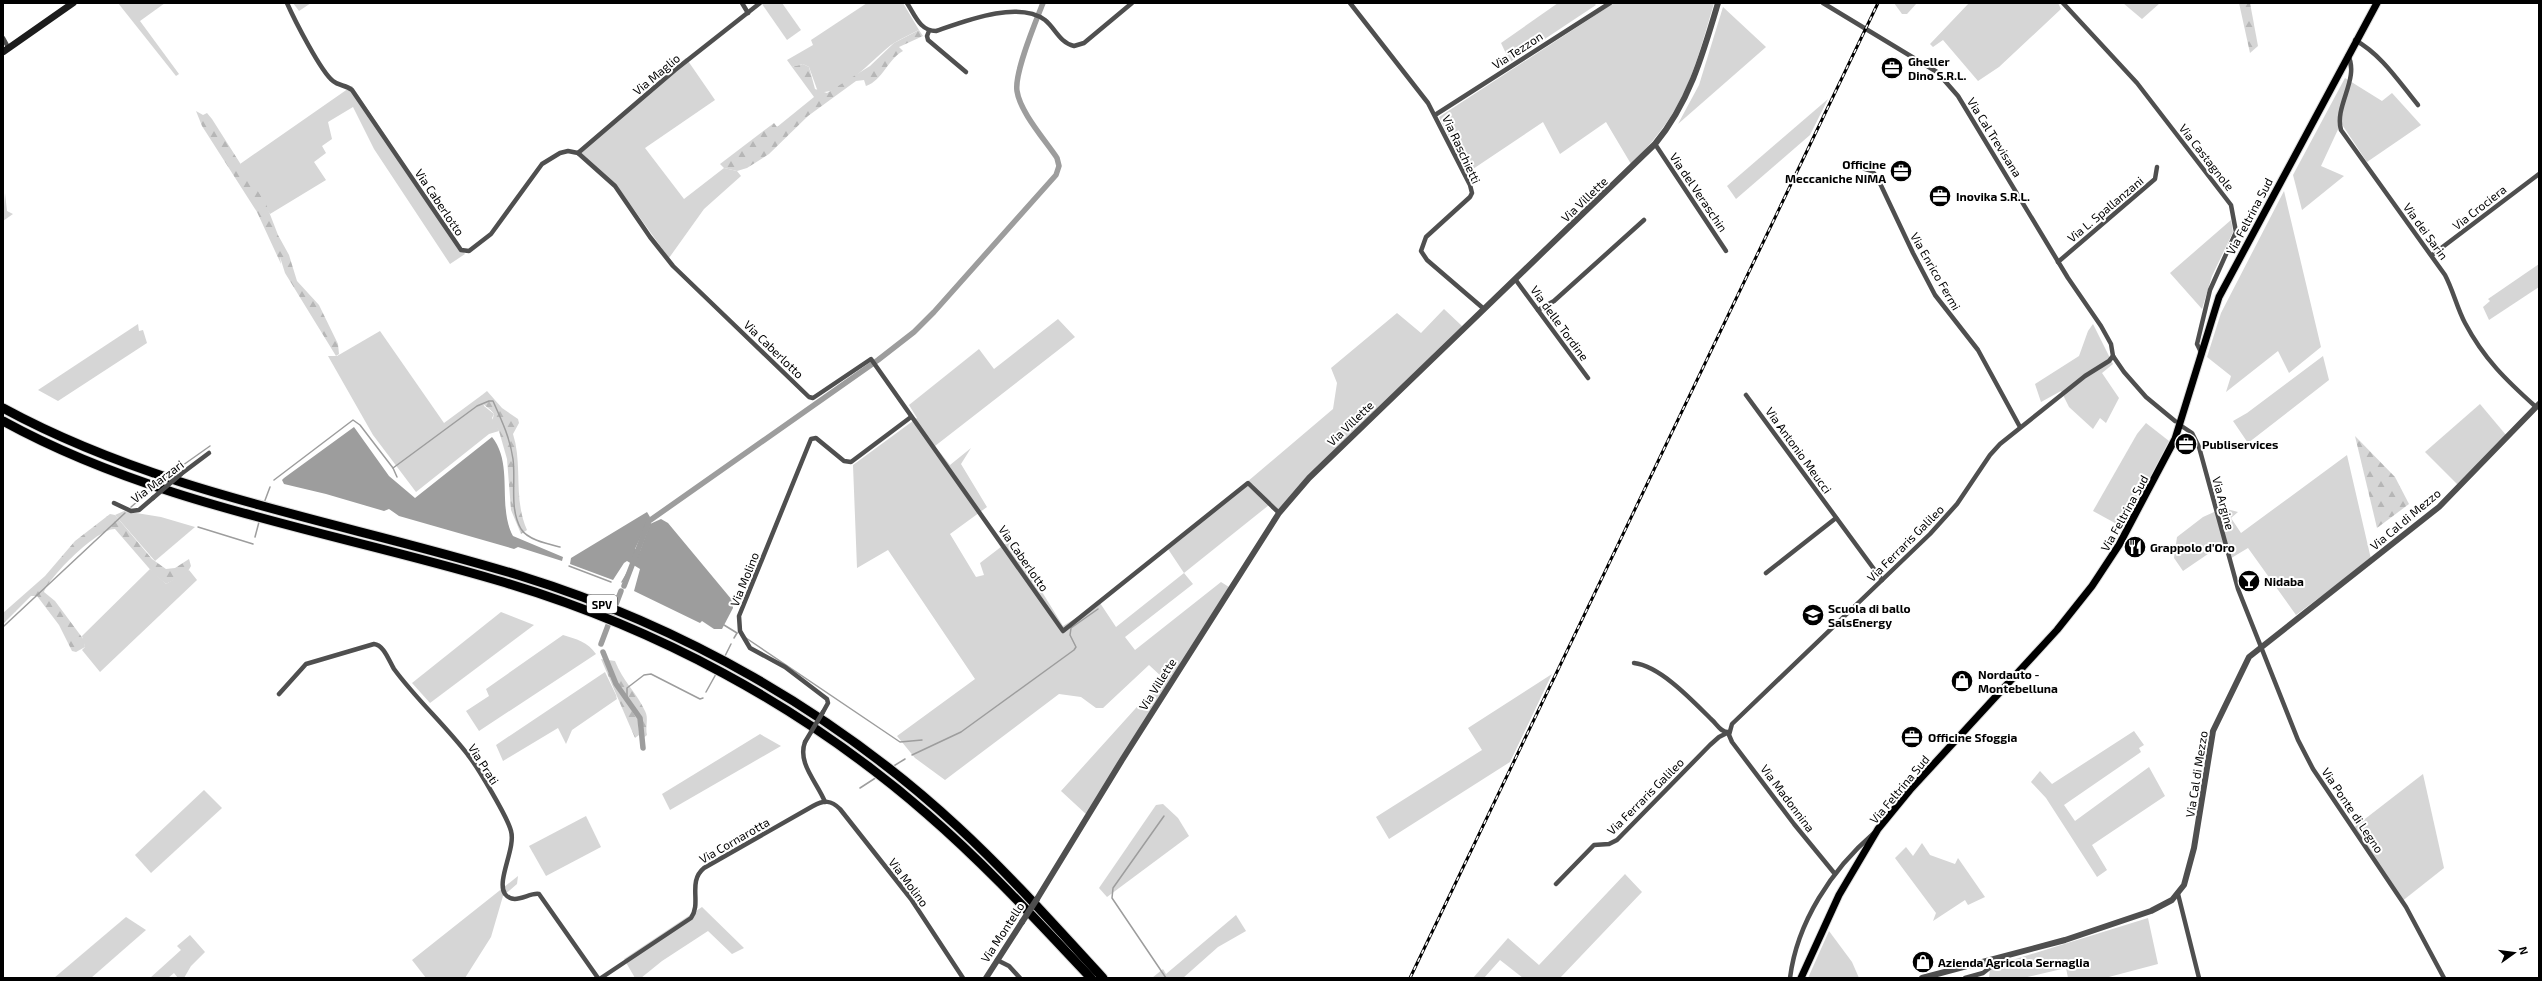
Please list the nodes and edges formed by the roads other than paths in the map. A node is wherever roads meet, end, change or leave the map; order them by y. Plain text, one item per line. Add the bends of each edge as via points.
1 (73, 3) edge
2 (287, 3) edge
3 (742, 3) edge
4 (760, 3) edge
5 (907, 3) edge
6 (1132, 3) edge
7 (1350, 3) edge
8 (1610, 3) edge
9 (1718, 3) edge
10 (1823, 3) edge
11 (2063, 3) edge
12 (2377, 3) edge
13 (748, 13) junction
14 (929, 31) junction
15 (3, 38) edge
16 (2355, 40) junction
17 (6, 50) edge
18 (2348, 55) junction
19 (966, 72) dead end
20 (2418, 105) dead end
21 (1435, 115) junction
22 (1655, 144) junction
23 (578, 153) junction
24 (1862, 168) dead end
25 (2157, 168) dead end
26 (2539, 174) edge
27 (1644, 220) dead end
28 (1726, 251) dead end
29 (2432, 255) junction
30 (2058, 262) junction
31 (1515, 279) junction
32 (1484, 309) junction
33 (1538, 310) junction
34 (2202, 354) junction
35 (2113, 356) junction
36 (1588, 378) dead end
37 (1746, 395) dead end
38 (2538, 406) edge
39 (3, 408) edge
40 (911, 417) junction
41 (3, 421) edge
42 (2178, 423) junction
43 (2020, 427) junction
44 (2192, 433) joint
45 (209, 453) dead end
46 (114, 503) dead end
47 (1279, 513) junction
48 (1836, 518) junction
49 (1766, 573) dead end
50 (1882, 580) junction
51 (2261, 646) junction
52 (1634, 663) dead end
53 (279, 694) dead end
54 (1729, 732) junction
55 (824, 802) junction
56 (833, 802) joint
57 (1878, 829) junction
58 (1836, 874) junction
59 (1556, 884) dead end
60 (2178, 894) junction
61 (1037, 899) joint
62 (997, 960) junction
63 (1992, 966) dead end
64 (600, 978) edge
65 (963, 978) edge
66 (986, 978) edge
67 (1020, 978) edge
68 (1090, 978) edge
69 (1103, 978) edge
70 (1790, 978) edge
71 (1801, 978) edge
72 (1922, 978) edge
73 (1965, 978) edge
74 (2199, 978) edge
75 (2444, 978) edge

1 - 17 main road
2 - 23 street, Via Caberlotto via 328,76 336,83 352,90 461,250 469,251 491,234 542,164 560,153
3 - 13 street
4 - 13 street, Via Maglio
5 - 14 street via 922,26
6 - 14 street via 1077,46 1065,42 1040,15 1018,9 1000,10
7 - 21 street, Via Raschietti
8 - 21 street, Via Tezzon
9 - 22 street, Via Villette via 1688,94 1679,112
10 - 30 street, Via Cal Trevisana via 1937,72 1958,96
11 - 34 street, Via Castagnole via 2137,83 2231,205 2236,232 2208,297 2198,344
12 - 16 main road, Via Feltrina Sud
13 - 23 street, Via Maglio via 675,70
14 - 19 street via 928,40
15 - 17 street
16 - 18 main road, Via Feltrina Sud
16 - 20 street via 2380,58
18 - 29 street, Via dei Sarin via 2352,68 2340,118 2341,130
18 - 34 main road, Via Feltrina Sud via 2219,297
21 - 32 street, Via Raschietti via 1472,194 1426,237 1421,251 1427,260
22 - 28 street, Via del Veraschin
22 - 31 street, Via Villette
23 - 40 street, Via Caberlotto via 615,186 673,266 809,397 813,398 872,359
24 - 43 street, Via Enrico Fermi via 1872,171 1877,177 1912,253 1936,295 1974,344
25 - 30 street, Via L. Spallanzani via 2156,179
26 - 29 street, Via Crociera
27 - 33 street via 1554,301
29 - 38 street, Via dei Sarin via 2456,296 2465,322 2492,366
30 - 35 street, Via Cal Trevisana via 2105,332
31 - 32 street, Via Villette
31 - 33 street, Via delle Tordine
32 - 47 street, Via Villette via 1309,478
33 - 36 street, Via delle Tordine
34 - 42 main road, Via Feltrina Sud
35 - 42 street, Via Cal Trevisana via 2136,387
35 - 43 street, Via Ferraris Galileo
37 - 48 street, Via Antonio Meucci
38 - 51 street, Via Cal di Mezzo via 2439,507
39 - 69 highway, SPV via 95,452 162,477 265,508 526,578 601,604 694,645 812,714 911,786 980,848
40 - 47 street, Via Caberlotto via 1063,630 1248,483
40 - 55 street, Via Molino, bridge via 851,462 844,461 816,438 811,439 739,616 740,631 750,648 785,667 827,699 828,703 805,742 803,755 806,767
41 - 68 highway, SPV via 69,454 152,486 454,568 556,599 640,632 709,665 798,718 901,792 981,864
42 - 44 street, Via Cal Trevisana
42 - 57 main road, Via Feltrina Sud via 2172,446 2142,506 2092,586 2057,630 1910,790
43 - 50 street, Via Ferraris Galileo via 1990,455 1957,504 1936,528
44 - 51 street, Via Argine via 2199,447 2238,589
45 - 46 street, Via Marzari, bridge via 139,510 131,511
47 - 61 street, Via Villette
48 - 49 street
48 - 50 street, Via Antonio Meucci
50 - 54 street, Via Ferraris Galileo via 1737,718
51 - 60 street, Via Cal di Mezzo via 2249,657 2213,731 2198,830 2184,885
51 - 75 street, Via Ponte di Legno via 2288,719 2313,768 2406,908
52 - 54 street via 1654,669 1722,731
53 - 64 street, Via Prati via 306,664 374,644 381,646 394,669 468,756 509,825 512,839 504,892 516,899 539,894
54 - 58 street, Via Madonnina via 1735,746
54 - 59 street, Via Ferraris Galileo via 1719,736 1617,840 1609,844 1594,845
55 - 56 street, Via Cornarotta
55 - 64 street, Via Cornarotta via 704,868 695,881 692,918
56 - 65 street, Via Molino via 911,899
57 - 58 street
57 - 71 main road, Via Feltrina Sud via 1839,895
58 - 70 street via 1805,922
60 - 72 street, Via Cal di Mezzo via 2166,905 2091,932
60 - 74 street
61 - 62 street, Via Montello, bridge
62 - 66 street, Via Montello
62 - 67 street via 1009,966
63 - 73 street via 1983,973

